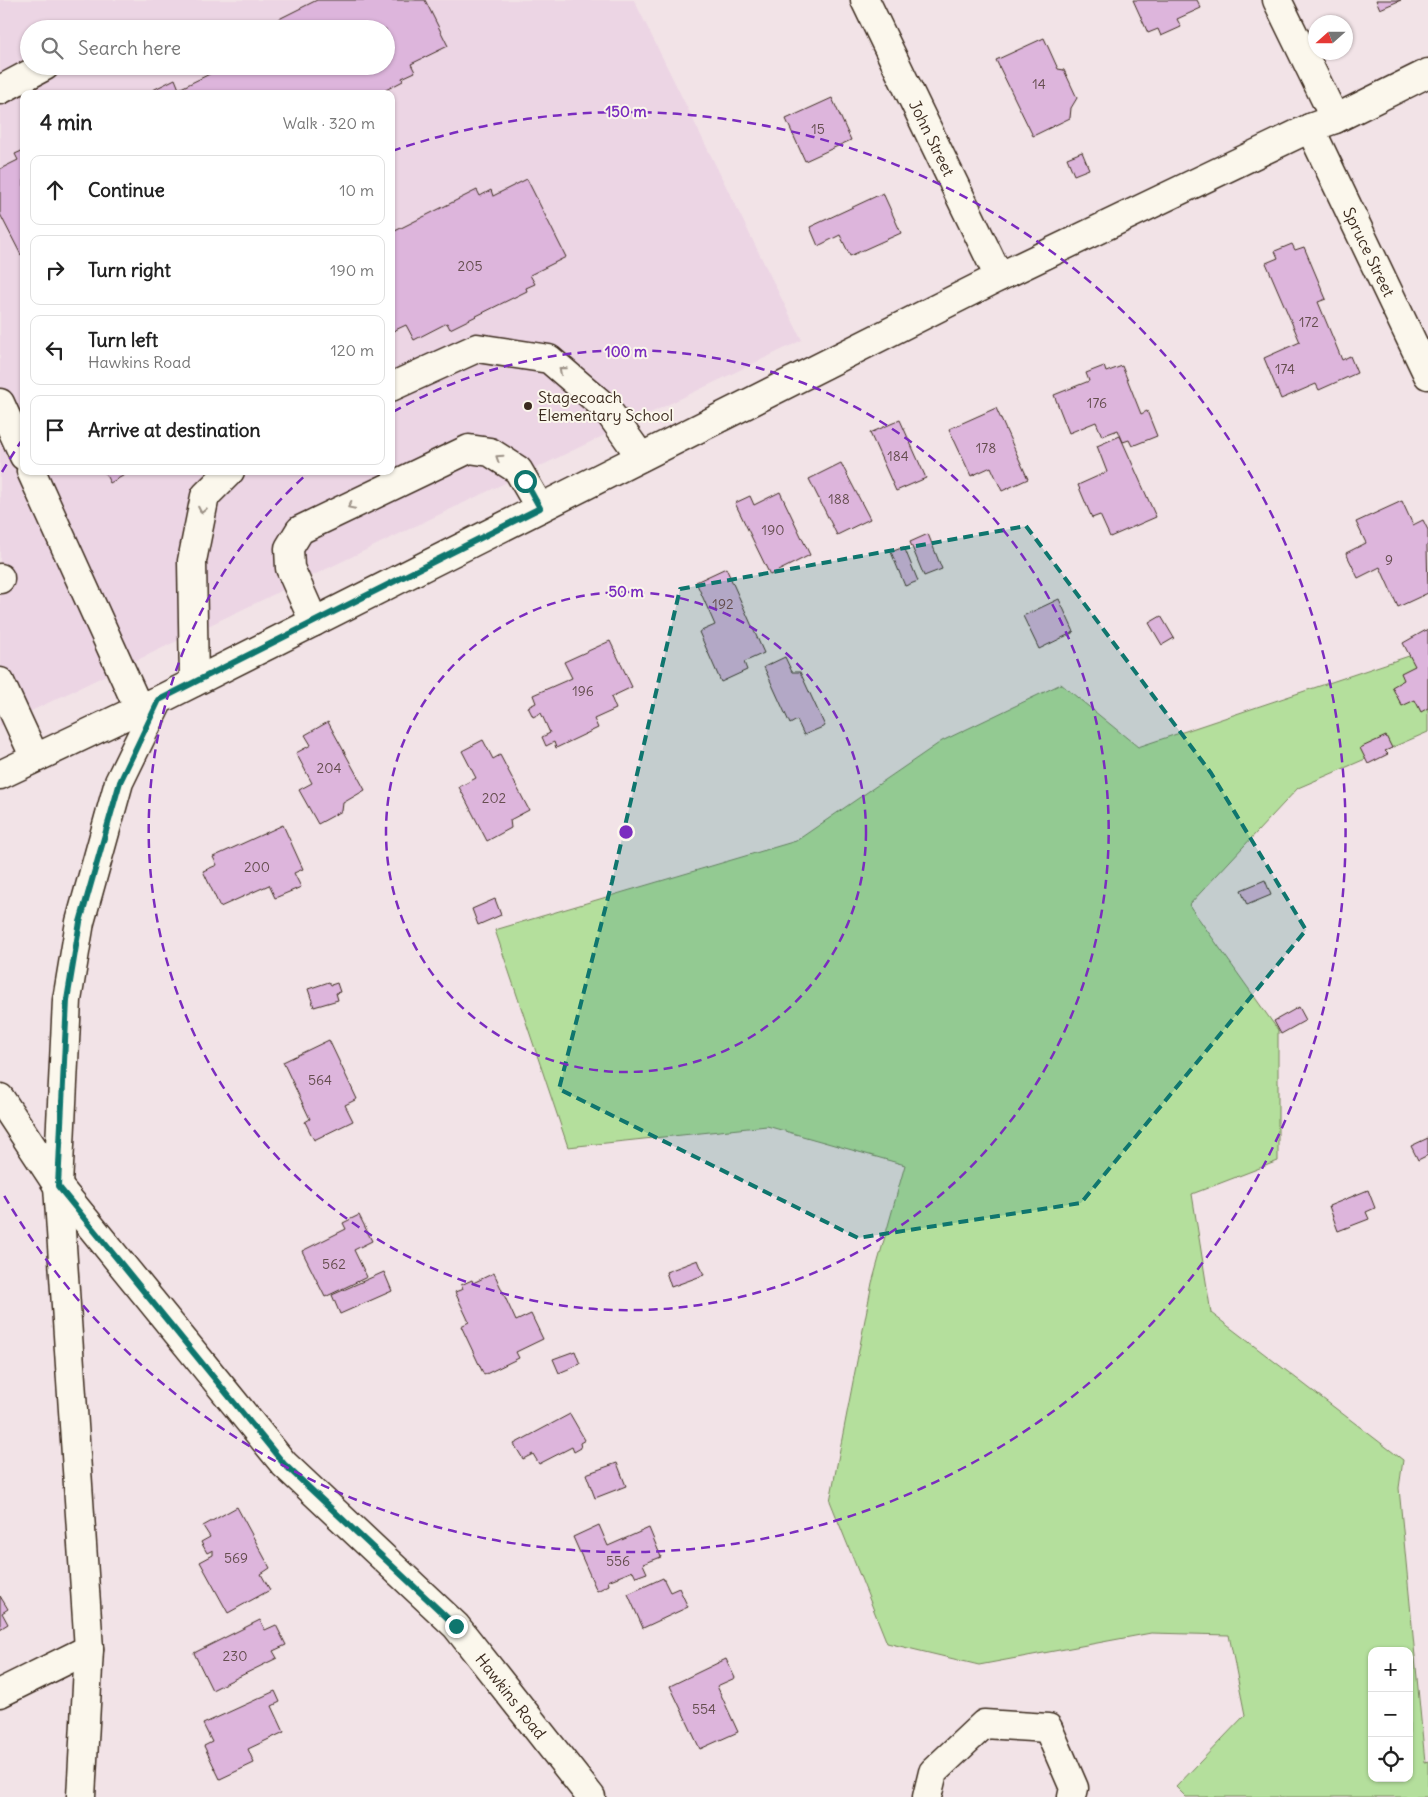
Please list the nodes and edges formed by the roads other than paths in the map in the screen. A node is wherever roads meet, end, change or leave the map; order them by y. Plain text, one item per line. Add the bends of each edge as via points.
1 (865, 0) edge
2 (1277, 0) edge
3 (1428, 73) edge
4 (29, 75) edge
5 (0, 90) edge
6 (1335, 119) junction
7 (1310, 128) junction
8 (999, 277) junction
9 (1428, 375) edge
10 (395, 385) edge
11 (0, 404) edge
12 (20, 447) edge
13 (641, 457) junction
14 (33, 475) edge
15 (226, 475) edge
16 (540, 508) junction
17 (314, 622) junction
18 (0, 682) edge
19 (194, 682) junction
20 (149, 704) junction
21 (35, 758) junction
22 (0, 775) edge
23 (0, 1098) edge
24 (58, 1186) junction
25 (88, 1649) junction
26 (0, 1693) edge
27 (80, 1797) edge
28 (591, 1797) edge
29 (928, 1797) edge
30 (1072, 1797) edge

1 - 8 street, John Street
2 - 6 street
3 - 6 street
4 - 5 street
6 - 7 street
7 - 8 street
7 - 9 street, Spruce Street
8 - 13 street
13 -> 10 street via 606,408 549,358 477,348
11 - 12 street
13 - 16 street
14 - 20 street
15 -> 19 street via 205,496 192,562
16 - 17 street
16 -> 17 street via 518,470 490,452 469,449 300,530 289,548 290,568
17 - 19 street
18 - 21 street
19 - 20 street
20 - 21 street
20 - 24 street via 120,782 80,922 67,1000
21 - 22 street
23 - 24 street, Hawkins Road
24 - 25 street
24 - 28 street, Hawkins Road via 284,1464 456,1626
25 - 26 street
25 - 27 street
29 - 30 street via 933,1772 984,1724 1048,1728 1074,1788

